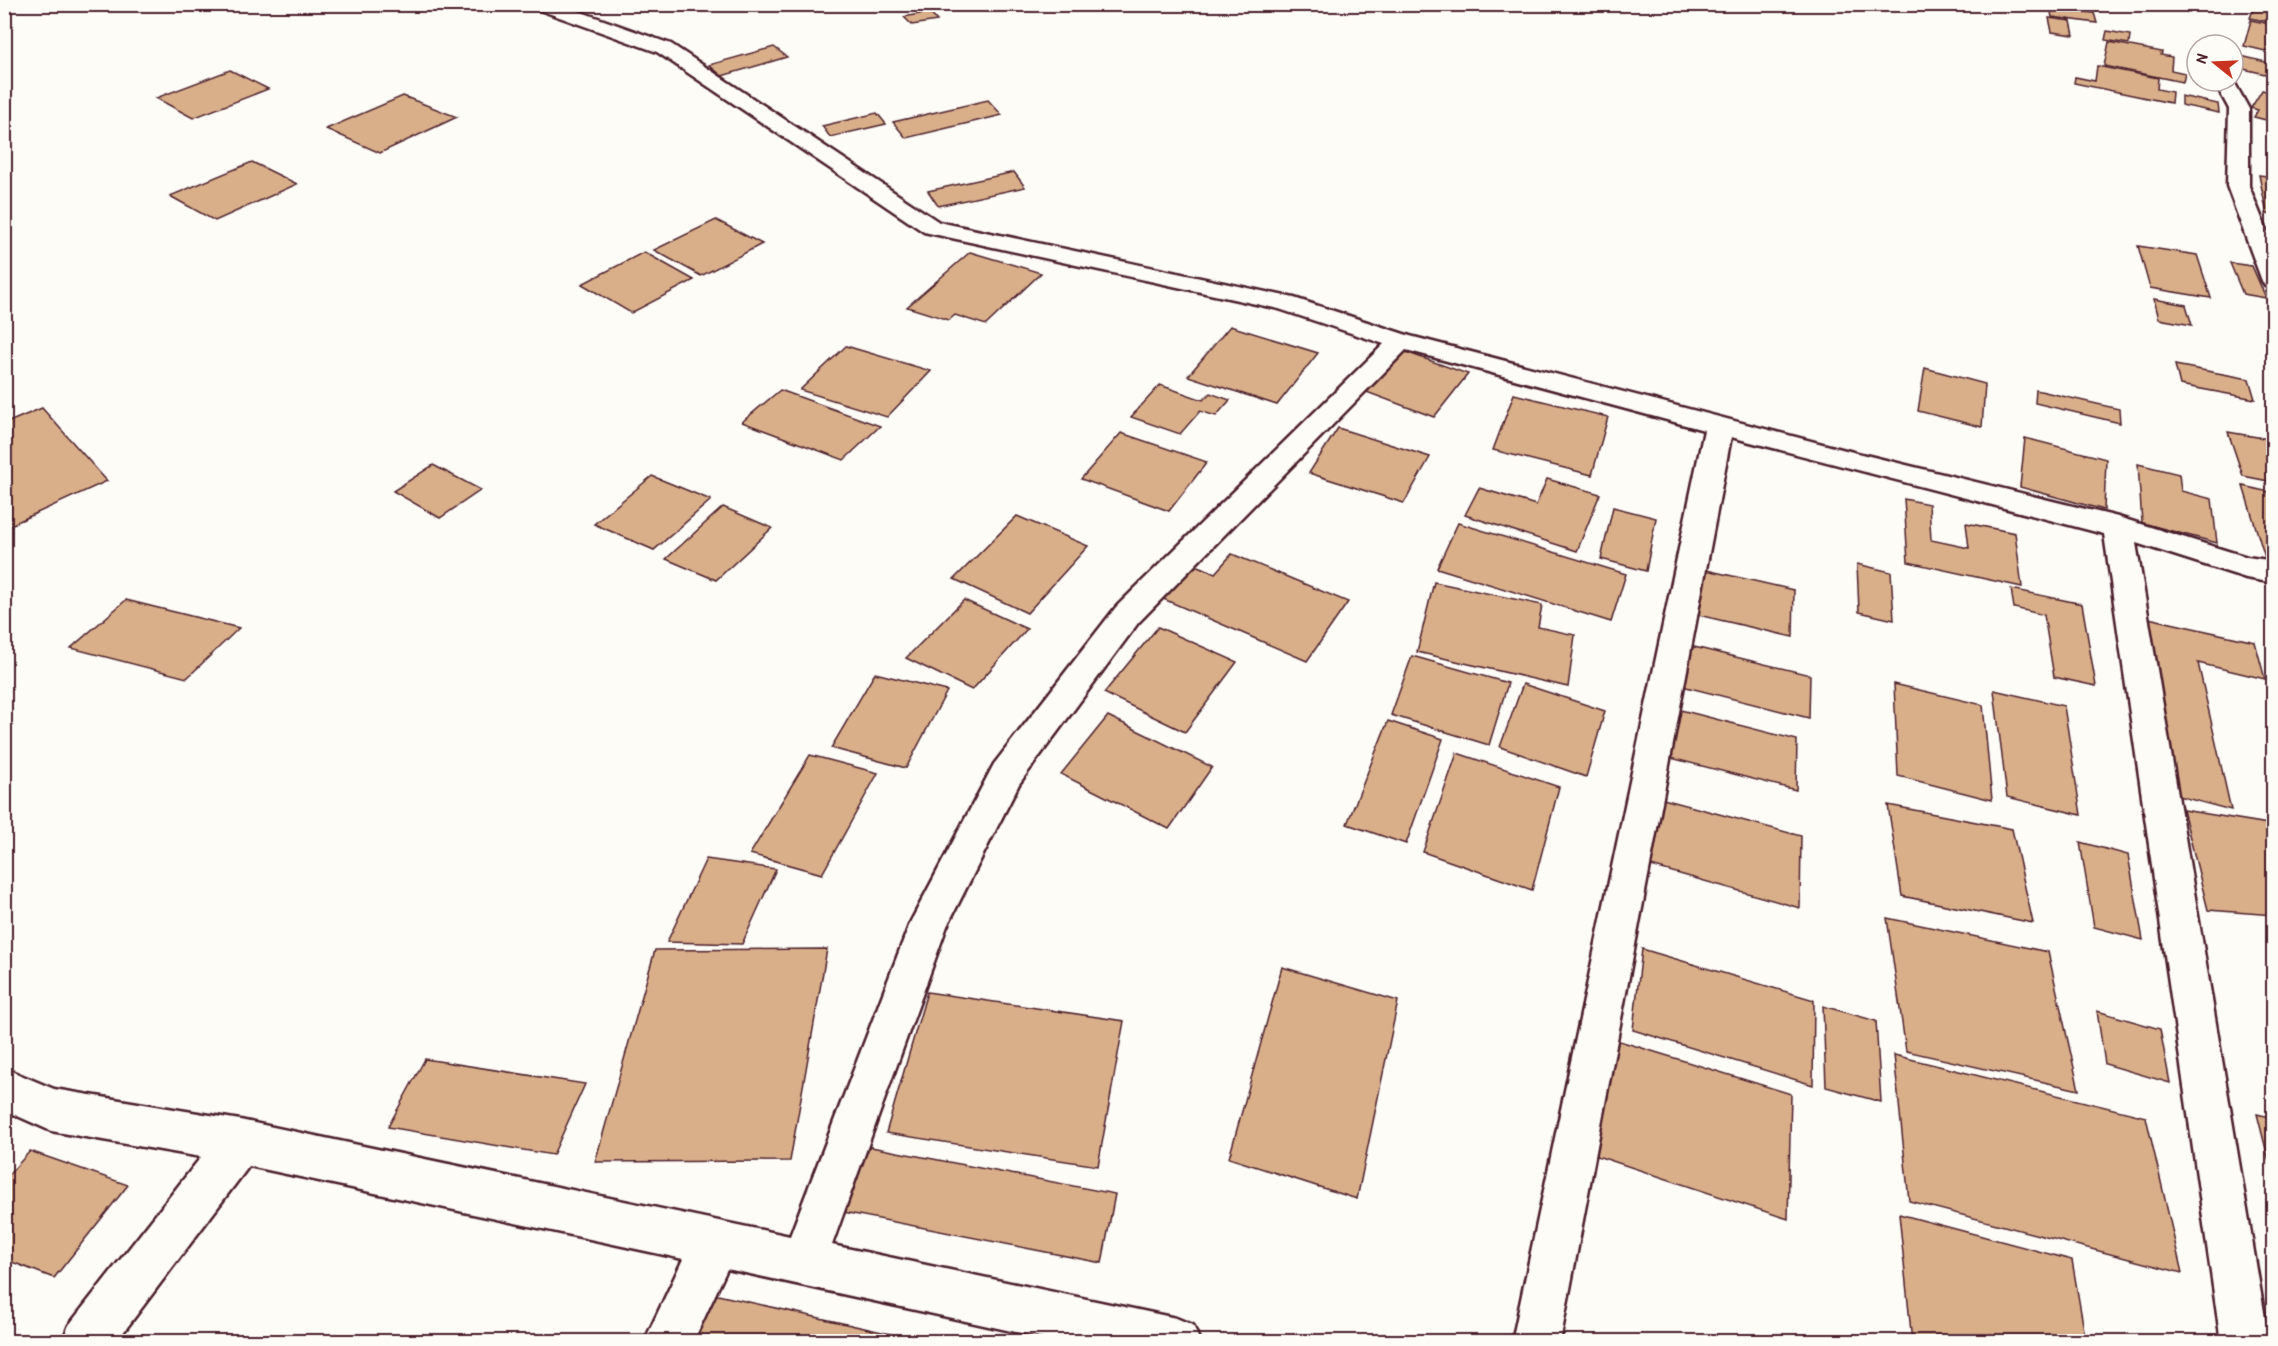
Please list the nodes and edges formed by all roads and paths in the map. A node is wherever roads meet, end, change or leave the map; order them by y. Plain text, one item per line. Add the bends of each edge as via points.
1 (540, 4) edge
2 (2230, 93) edge
3 (2274, 281) edge
4 (1401, 341) junction
5 (1719, 426) junction
6 (2118, 527) junction
7 (2274, 572) edge
8 (4, 1088) edge
9 (240, 1142) junction
10 (715, 1242) junction
11 (803, 1262) junction
12 (86, 1341) edge
13 (668, 1341) edge
14 (1176, 1341) edge
15 (1536, 1341) edge
16 (2245, 1341) edge

1 - 4 street via 664,48 932,227 1285,303
2 - 3 street via 2239,109 2238,186
4 - 5 street
4 - 11 street via 1127,615 1006,774 929,923
5 - 6 street
5 - 15 street
6 - 7 street
6 - 16 street
8 - 9 street via 51,1110
9 - 10 street
9 - 12 street
10 - 11 street
10 - 13 street
11 - 14 street

